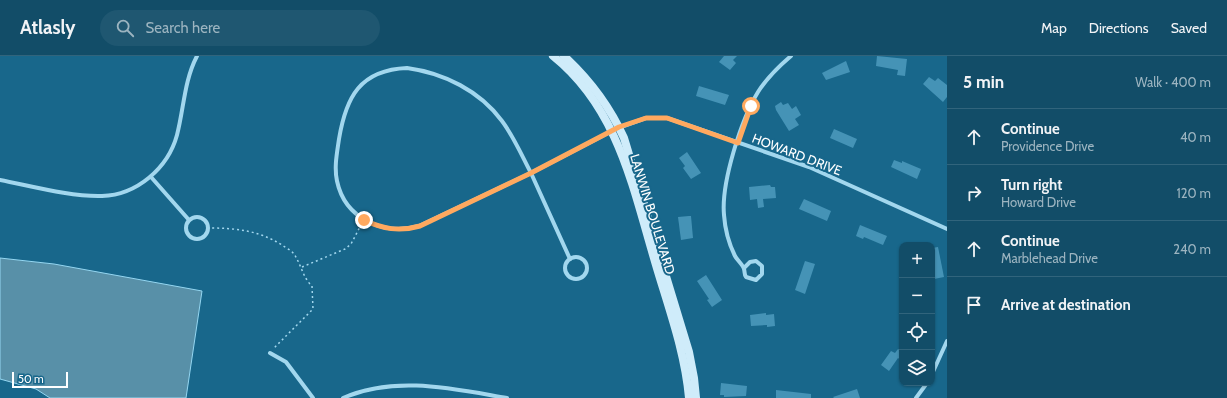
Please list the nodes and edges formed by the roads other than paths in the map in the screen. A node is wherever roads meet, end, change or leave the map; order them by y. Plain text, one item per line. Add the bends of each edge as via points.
1 (197, 56) edge
2 (554, 56) edge
3 (564, 56) edge
4 (791, 56) edge
5 (616, 129) junction
6 (738, 143) junction
7 (531, 173) junction
8 (151, 177) junction
9 (0, 180) edge
10 (189, 220) junction
11 (947, 229) edge
12 (570, 259) junction
13 (744, 268) junction
14 (947, 341) edge
15 (270, 353) road end
16 (935, 367) edge
17 (925, 386) edge
18 (313, 398) edge
19 (343, 398) edge
20 (507, 398) edge
21 (689, 398) edge
22 (696, 398) edge
23 (916, 398) edge

1 - 8 street via 185,87 173,146 167,158
2 - 5 street, LANWIN BOULEVARD via 585,87
3 - 5 street, LANWIN BOULEVARD via 592,85
4 - 6 street via 778,67 758,93
5 - 6 street, HOWARD DRIVE via 646,118 667,118
5 - 7 street, HOWARD DRIVE
5 - 21 street, LANWIN BOULEVARD via 678,337
5 - 22 street, LANWIN BOULEVARD via 628,150 689,352
6 - 11 street, HOWARD DRIVE via 809,167
6 - 13 street via 724,188 724,216 730,244 735,257
7 - 7 street, HOWARD DRIVE via 502,120 482,100 454,82 418,70 396,69 367,80 358,89 344,114 336,160 337,181 341,194 364,220 386,229 409,229 420,226
7 - 12 street
8 - 9 street via 128,190 103,196 89,196
8 - 10 street
10 - 10 street via 186,230 192,238 202,237 207,228 203,219 195,217
12 - 12 street via 566,267 567,274 573,279 582,278 587,272 586,264 579,258
13 - 13 street via 744,274 749,279 756,280 762,274 762,266 756,261 750,262
14 - 16 street
15 - 18 street via 286,362
17 - 23 street
19 - 20 street via 368,389 401,385 461,390

